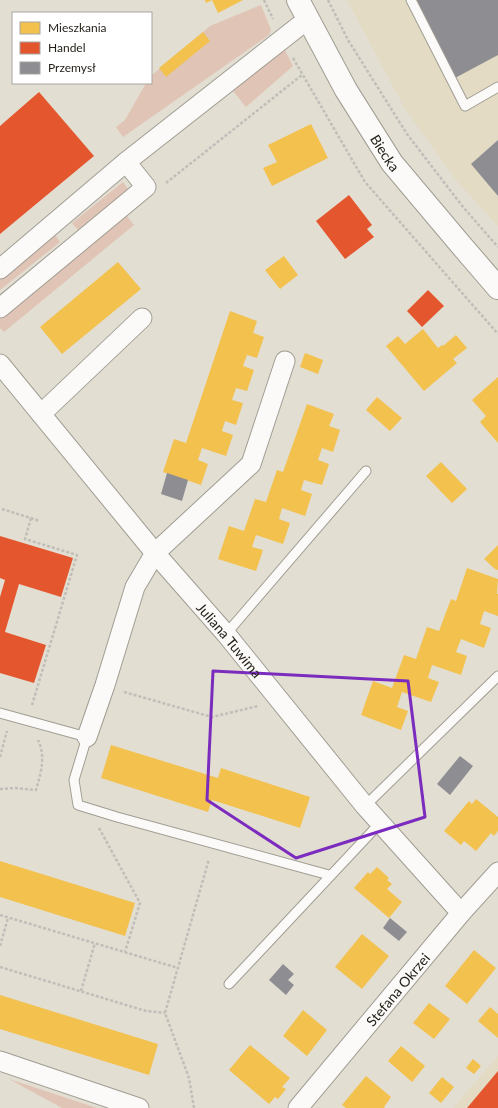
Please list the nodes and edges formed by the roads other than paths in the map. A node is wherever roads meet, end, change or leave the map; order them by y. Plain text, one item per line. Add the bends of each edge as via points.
1 (411, 0) edge
2 (303, 9) edge
3 (498, 87) edge
4 (126, 162) junction
5 (0, 269) edge
6 (498, 288) edge
7 (0, 308) edge
8 (142, 318) dead end
9 (285, 361) dead end
10 (0, 364) edge
11 (41, 414) junction
12 (366, 471) dead end
13 (155, 553) junction
14 (226, 634) junction
15 (498, 676) edge
16 (0, 713) edge
17 (87, 737) junction
18 (365, 806) junction
19 (380, 823) junction
20 (498, 872) edge
21 (329, 875) junction
22 (462, 913) junction
23 (229, 984) dead end
24 (0, 1061) edge
25 (139, 1108) edge
26 (298, 1108) edge

1 - 3 lane via 464,106
2 - 4 street
2 - 6 street, Biecka via 346,90 392,163
4 - 5 street
4 - 7 street via 146,187
8 - 11 street
9 - 13 street via 251,464
10 - 11 street, Juliana Tuwima
11 - 13 street, Juliana Tuwima
12 - 14 lane
13 - 14 street, Juliana Tuwima
13 - 17 street via 135,587
14 - 18 street, Juliana Tuwima
15 - 18 lane
16 - 17 lane
17 - 21 lane via 74,780 78,805
18 - 19 street, Juliana Tuwima
19 - 21 lane
19 - 22 street, Juliana Tuwima
20 - 22 street, Stefana Okrzei
21 - 23 lane
22 - 26 street, Stefana Okrzei
24 - 25 street

